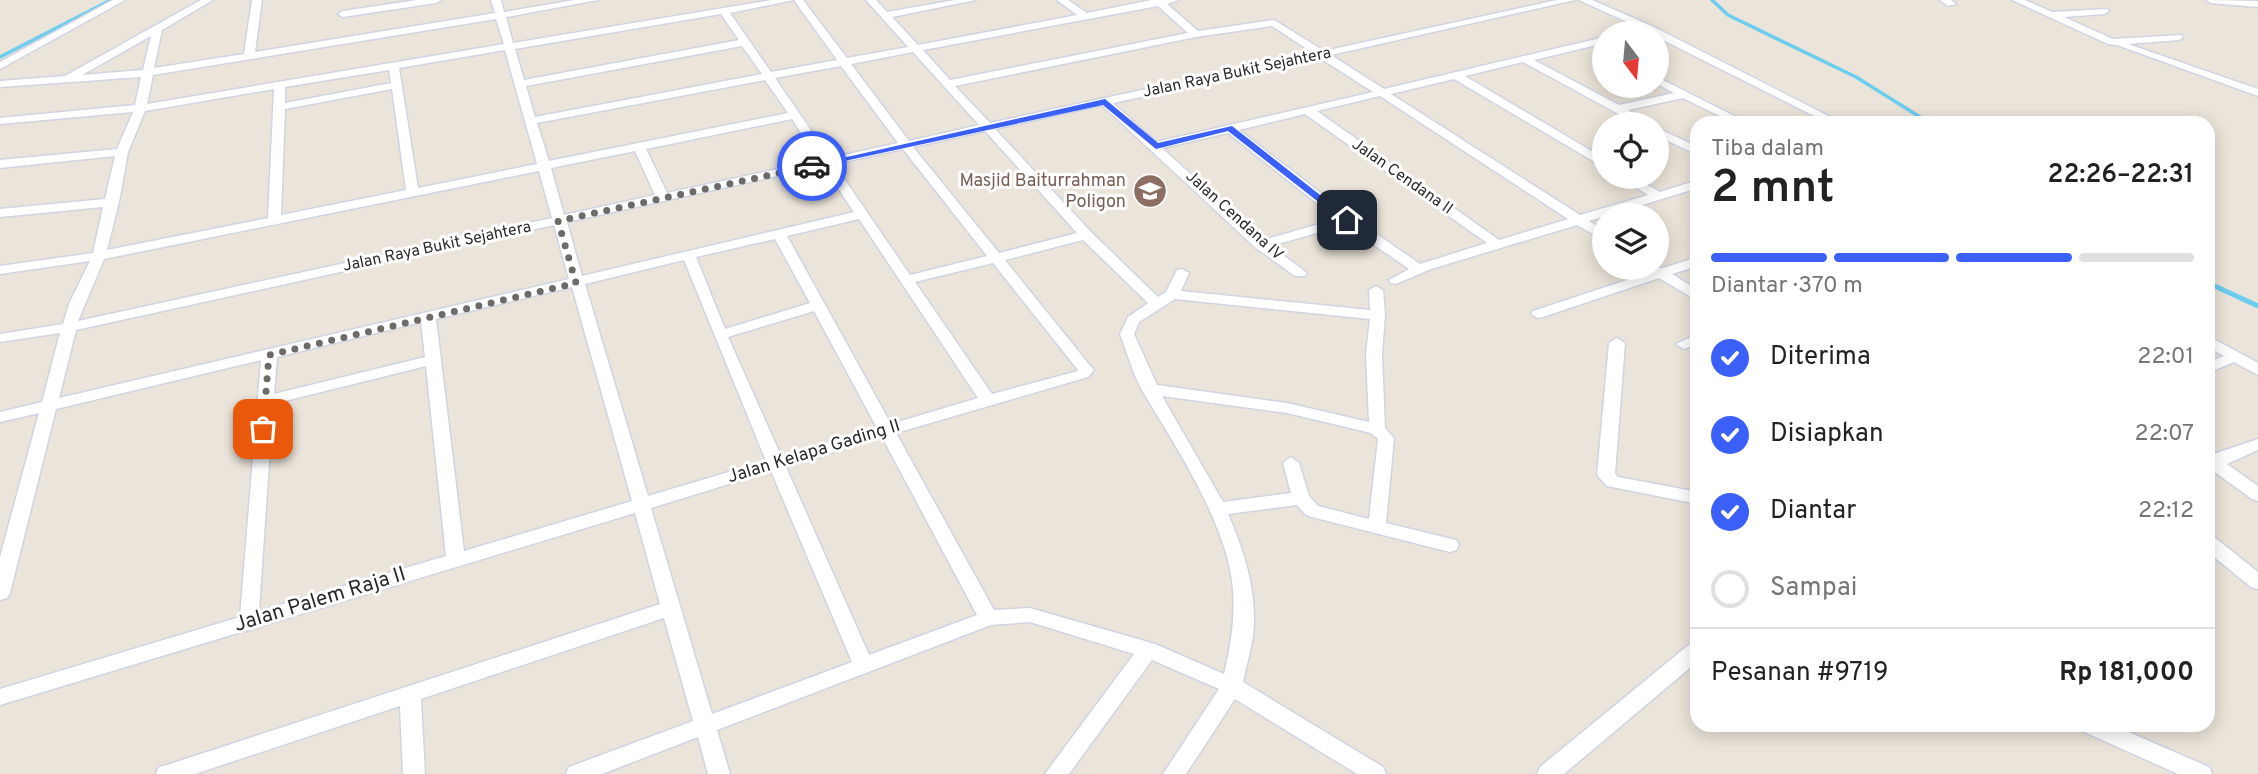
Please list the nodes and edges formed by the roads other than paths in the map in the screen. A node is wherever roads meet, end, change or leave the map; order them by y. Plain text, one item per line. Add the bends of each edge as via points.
1 (120, 0) edge
2 (208, 0) edge
3 (257, 0) edge
4 (343, 0) edge
5 (436, 0) edge
6 (496, 0) edge
7 (593, 0) edge
8 (789, 0) edge
9 (798, 0) edge
10 (871, 0) edge
11 (971, 0) edge
12 (1062, 0) edge
13 (1174, 0) edge
14 (1570, 0) edge
15 (1584, 0) edge
16 (2017, 0) edge
17 (2082, 0) edge
18 (2211, 0) edge
19 (1158, 1) edge
20 (2258, 4) edge
21 (724, 11) junction
22 (343, 14) junction
23 (500, 15) junction
24 (885, 15) junction
25 (2049, 15) junction
26 (1084, 16) junction
27 (1632, 21) edge
28 (157, 30) junction
29 (1196, 34) junction
30 (2178, 37) dead end
31 (1670, 39) edge
32 (344, 41) junction
33 (746, 43) junction
34 (1592, 43) edge
35 (2115, 43) junction
36 (1588, 44) junction
37 (1592, 46) edge
38 (509, 47) junction
39 (915, 48) junction
40 (1323, 54) junction
41 (249, 57) junction
42 (1525, 59) junction
43 (844, 61) junction
44 (0, 66) edge
45 (394, 67) junction
46 (146, 73) junction
47 (1455, 75) junction
48 (768, 76) junction
49 (64, 80) junction
50 (519, 84) junction
51 (948, 84) junction
52 (0, 85) edge
53 (397, 85) junction
54 (280, 86) junction
55 (1670, 86) edge
56 (1382, 92) junction
57 (2258, 93) edge
58 (1685, 94) junction
59 (1105, 102) junction
60 (279, 107) junction
61 (140, 108) junction
62 (1617, 109) junction
63 (1307, 110) junction
64 (1623, 112) edge
65 (795, 115) junction
66 (1728, 116) edge
67 (1822, 116) edge
68 (0, 121) edge
69 (530, 121) junction
70 (987, 127) junction
71 (1229, 128) junction
72 (1669, 137) edge
73 (906, 145) junction
74 (1156, 146) junction
75 (639, 147) junction
76 (1690, 148) edge
77 (122, 152) junction
78 (1592, 156) edge
79 (827, 162) junction
80 (0, 164) edge
81 (542, 166) junction
82 (1690, 186) edge
83 (1646, 189) edge
84 (413, 193) junction
85 (1658, 196) junction
86 (663, 198) junction
87 (113, 202) junction
88 (0, 213) edge
89 (863, 214) junction
90 (1347, 220) junction
91 (1578, 220) junction
92 (274, 221) junction
93 (558, 221) junction
94 (1592, 229) edge
95 (779, 234) junction
96 (1086, 235) junction
97 (1261, 244) junction
98 (1497, 244) junction
99 (99, 256) junction
100 (689, 256) junction
101 (996, 257) junction
102 (1690, 263) edge
103 (1669, 267) edge
104 (1419, 269) junction
105 (0, 270) edge
106 (1182, 273) dead end
107 (1300, 273) dead end
108 (1669, 278) edge
109 (1396, 279) dead end
110 (907, 280) junction
111 (1629, 280) edge
112 (576, 283) junction
113 (1376, 290) dead end
114 (1690, 292) edge
115 (1172, 294) junction
116 (1156, 303) junction
117 (818, 305) junction
118 (1538, 314) dead end
119 (1378, 315) junction
120 (428, 317) junction
121 (69, 327) junction
122 (720, 335) junction
123 (0, 338) edge
124 (1617, 343) dead end
125 (2215, 344) edge
126 (269, 355) junction
127 (2235, 356) junction
128 (433, 360) junction
129 (2215, 365) edge
130 (2258, 370) edge
131 (1149, 389) junction
132 (988, 400) junction
133 (265, 401) junction
134 (48, 407) junction
135 (0, 416) edge
136 (1377, 429) junction
137 (886, 430) junction
138 (2258, 444) edge
139 (2215, 461) edge
140 (777, 463) junction
141 (1291, 463) dead end
142 (2215, 466) edge
143 (2258, 495) edge
144 (1690, 496) edge
145 (1301, 498) junction
146 (641, 504) junction
147 (1219, 509) junction
148 (1377, 527) junction
149 (1450, 545) dead end
150 (2215, 548) edge
151 (456, 559) junction
152 (2258, 582) edge
153 (0, 593) edge
154 (671, 608) junction
155 (989, 618) junction
156 (249, 622) junction
157 (1148, 650) junction
158 (1690, 656) edge
159 (864, 667) junction
160 (1232, 686) junction
161 (410, 694) junction
162 (0, 696) edge
163 (705, 725) junction
164 (2105, 732) edge
165 (167, 774) edge
166 (414, 774) edge
167 (577, 774) edge
168 (719, 774) edge
169 (1056, 774) edge
170 (1174, 774) edge
171 (1375, 774) edge
172 (1548, 774) edge
173 (2201, 774) edge

1 - 44 street
2 - 28 street
3 - 41 street
4 - 22 street
5 - 22 street
6 - 23 street
7 - 23 street
8 - 21 street
9 - 43 street
10 - 24 street
11 - 24 street
12 - 26 street
13 - 19 street
14 - 40 street, Jalan Raya Bukit Sejahtera
15 - 27 street
16 - 25 street
17 - 25 street via 2100,12
18 - 20 street
19 - 26 street
19 - 29 street
21 - 33 street
21 - 38 street
22 - 32 street
23 - 32 street
23 - 38 street
24 - 39 street
25 - 35 street
26 - 39 street
28 - 46 street
28 - 49 street
29 - 40 street via 1270,22
29 - 51 street
30 - 35 street
31 - 67 street
32 - 41 street
33 - 48 street
33 - 50 street
34 - 36 street
35 - 57 street
36 - 37 street
36 - 42 street
38 - 45 street
38 - 50 street
39 - 43 street
39 - 51 street
40 - 56 street
40 - 59 street, Jalan Raya Bukit Sejahtera
41 - 46 street
42 - 47 street
42 - 62 street
43 - 48 street
43 - 73 street
45 - 53 street
45 - 54 street
46 - 49 street
46 - 61 street
47 - 56 street
47 - 78 street
48 - 65 street
48 - 69 street
49 - 52 street
50 - 69 street
51 - 70 street
53 - 60 street
53 - 84 street
54 - 60 street
54 - 61 street
55 - 58 street
56 - 63 street
56 - 91 street
58 - 62 street
58 - 66 street
59 - 70 street, Jalan Raya Bukit Sejahtera
59 - 74 street, Jalan Cendana IV
60 - 92 street
61 - 68 street
61 - 77 street
62 - 64 street
63 - 71 street
63 - 98 street, Jalan Cendana II
65 - 75 street
65 - 79 street
69 - 81 street
70 - 73 street, Jalan Raya Bukit Sejahtera
70 - 96 street
71 - 74 street
71 - 90 street
72 - 76 street
73 - 79 street, Jalan Raya Bukit Sejahtera
73 - 101 street
74 - 97 street, Jalan Cendana IV
75 - 81 street
75 - 86 street
77 - 80 street
77 - 87 street
79 - 86 street, Jalan Raya Bukit Sejahtera
79 - 89 street
81 - 84 street
81 - 93 street
82 - 85 street
83 - 85 street
84 - 92 street
85 - 91 street
86 - 93 street, Jalan Raya Bukit Sejahtera
87 - 88 street
87 - 99 street
89 - 95 street
89 - 110 street
90 - 97 street
90 - 104 street
91 - 94 street
91 - 98 street
92 - 99 street
93 - 112 street
93 - 121 street, Jalan Raya Bukit Sejahtera
95 - 100 street
95 - 117 street
96 - 101 street
96 - 116 street
97 - 107 street, Jalan Cendana IV
98 - 104 street
99 - 105 street
99 - 121 street
100 - 112 street
100 - 122 street
101 - 110 street
101 - 132 street, Jalan Kelapa Gading II via 1086,370 1079,376
102 - 103 street
104 - 109 street
106 - 115 street
108 - 114 street
110 - 132 street
111 - 118 street
112 - 120 street
112 - 146 street
113 - 119 street
115 - 116 street
115 - 119 street
116 - 131 street via 1133,320 1127,334
117 - 122 street
117 - 137 street
119 - 136 street via 1374,354
120 - 126 street
120 - 128 street
121 - 123 street, Jalan Raya Bukit Sejahtera
121 - 134 street
122 - 140 street
124 - 144 street via 1607,478
125 - 127 street
126 - 133 street
126 - 134 street
127 - 129 street
127 - 130 street
128 - 133 street
128 - 151 street
131 - 136 street via 1287,408
131 - 147 street
132 - 137 street, Jalan Kelapa Gading II
133 - 156 street
134 - 135 street
134 - 153 street
136 - 148 street via 1385,438
137 - 140 street, Jalan Kelapa Gading II
137 - 155 street
138 - 139 street
140 - 146 street, Jalan Kelapa Gading II
140 - 159 street
141 - 145 street
142 - 143 street
145 - 147 street
145 - 148 street via 1321,515
146 - 151 street, Jalan Palem Raja II
146 - 154 street
147 - 160 street via 1244,583 1246,624
148 - 149 street
150 - 152 street
151 - 156 street, Jalan Palem Raja II
154 - 161 street
154 - 163 street
155 - 157 street via 1030,615
155 - 159 street
156 - 162 street, Jalan Palem Raja II
157 - 160 street
157 - 169 street
158 - 172 street
159 - 163 street
160 - 170 street
160 - 171 street
161 - 165 street
161 - 166 street
163 - 167 street
163 - 168 street
164 - 173 street

